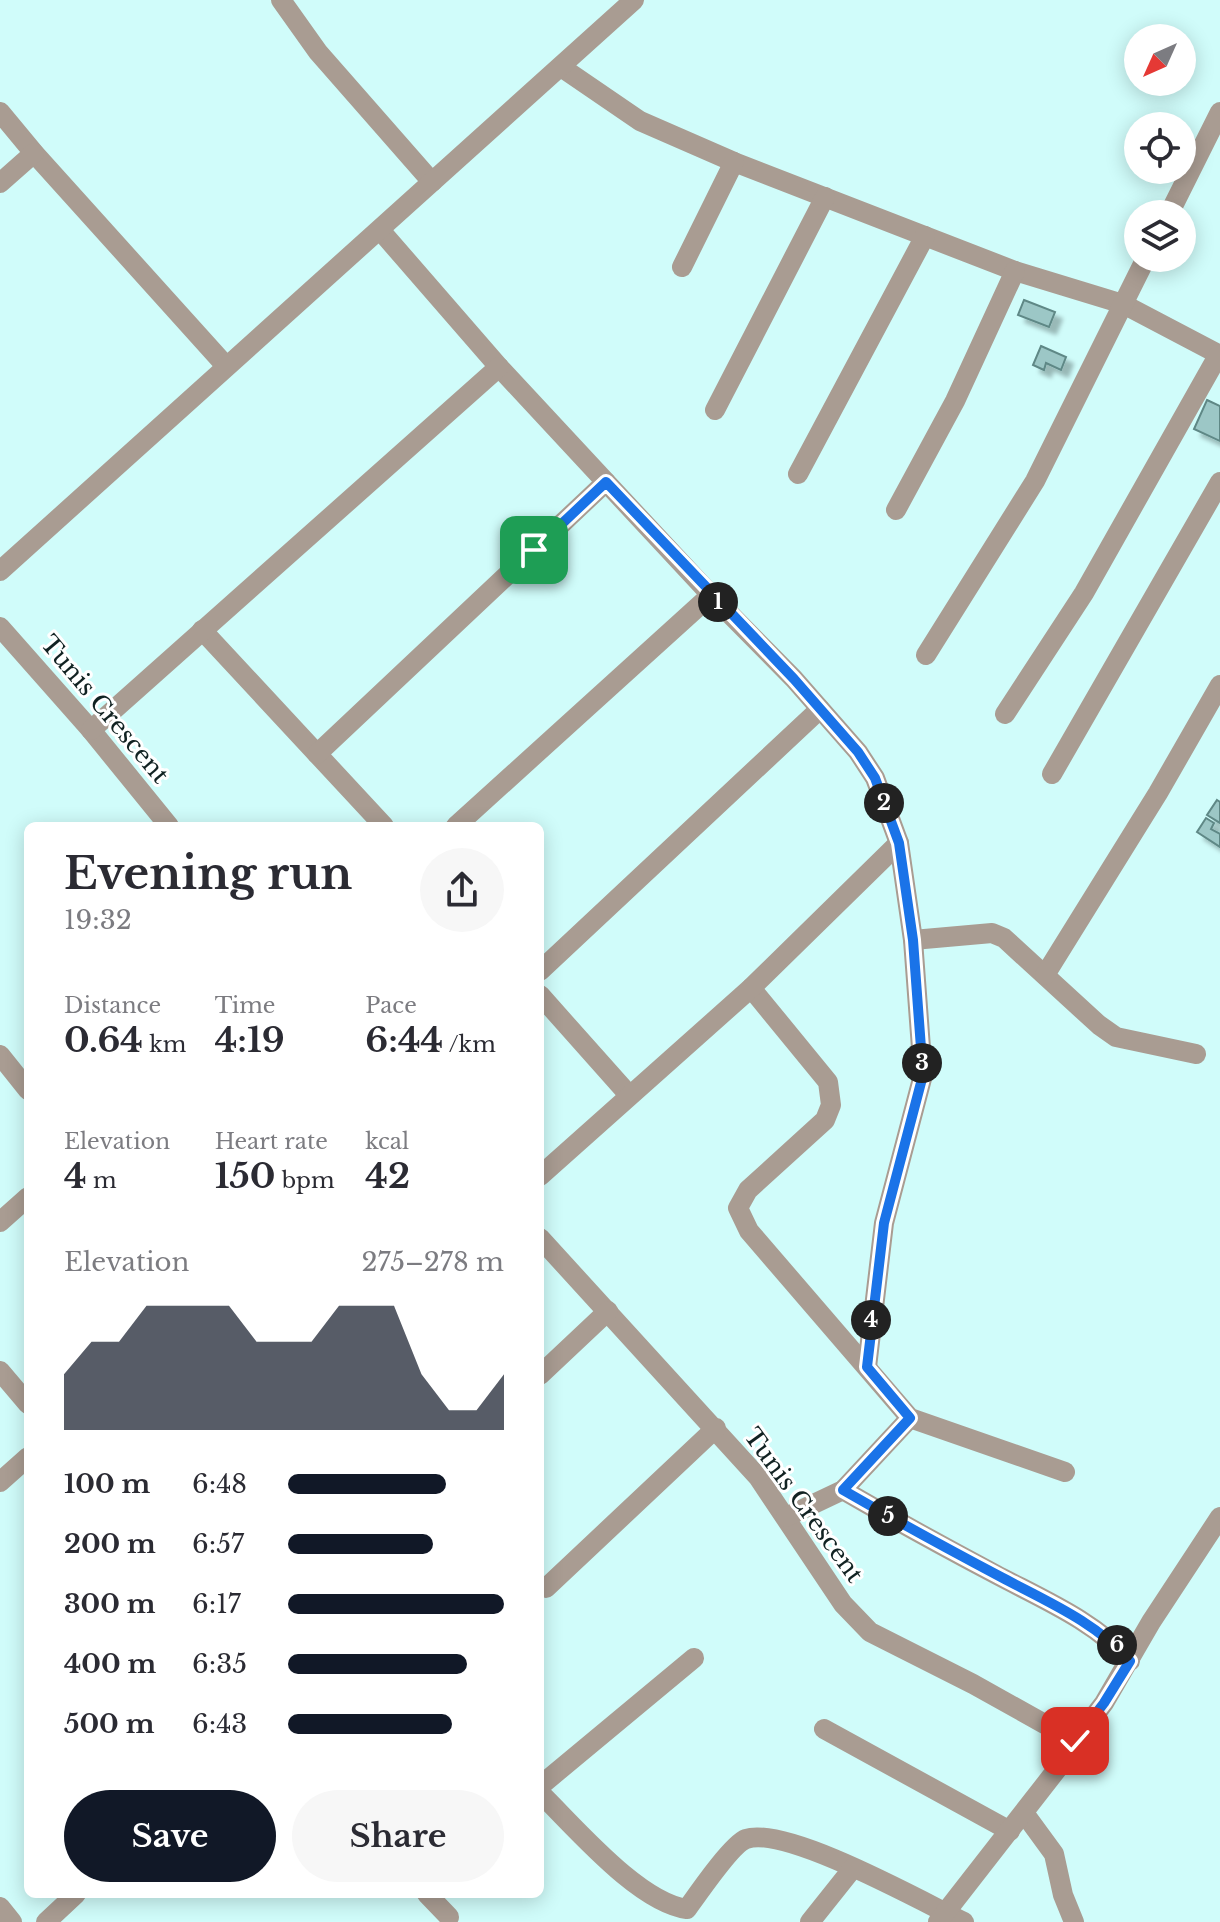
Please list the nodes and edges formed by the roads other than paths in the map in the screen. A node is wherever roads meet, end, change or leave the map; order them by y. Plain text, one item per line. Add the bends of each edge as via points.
1 (281, 0) edge
2 (634, 0) edge
3 (561, 67) junction
4 (0, 112) edge
5 (1220, 112) edge
6 (1212, 147) edge
7 (34, 153) junction
8 (734, 162) junction
9 (432, 182) junction
10 (0, 183) edge
11 (825, 197) junction
12 (1178, 200) edge
13 (380, 230) junction
14 (925, 236) junction
15 (682, 267) dead end
16 (1015, 271) junction
17 (1139, 272) edge
18 (1123, 304) junction
19 (1219, 354) edge
20 (226, 366) junction
21 (499, 367) junction
22 (715, 410) dead end
23 (798, 474) dead end
24 (606, 482) junction
25 (1220, 482) edge
26 (896, 510) dead end
27 (0, 571) edge
28 (711, 595) junction
29 (0, 627) edge
30 (202, 630) junction
31 (926, 655) dead end
32 (1220, 685) edge
33 (820, 709) junction
34 (1005, 714) dead end
35 (91, 730) junction
36 (317, 754) junction
37 (1052, 774) dead end
38 (166, 822) edge
39 (380, 822) edge
40 (460, 822) edge
41 (899, 843) junction
42 (913, 940) junction
43 (544, 967) edge
44 (1045, 975) junction
45 (751, 988) junction
46 (544, 999) edge
47 (1196, 1054) dead end
48 (0, 1055) edge
49 (24, 1085) edge
50 (629, 1095) junction
51 (544, 1172) edge
52 (24, 1204) edge
53 (0, 1222) edge
54 (544, 1242) edge
55 (608, 1311) junction
56 (867, 1367) junction
57 (0, 1371) edge
58 (544, 1371) edge
59 (24, 1399) edge
60 (910, 1418) junction
61 (716, 1428) junction
62 (24, 1462) edge
63 (1065, 1472) dead end
64 (0, 1482) edge
65 (843, 1490) junction
66 (786, 1517) junction
67 (1219, 1523) edge
68 (546, 1588) dead end
69 (1134, 1656) junction
70 (694, 1658) dead end
71 (824, 1729) dead end
72 (1075, 1741) junction
73 (544, 1783) edge
74 (544, 1797) edge
75 (1024, 1813) junction
76 (1010, 1831) junction
77 (853, 1868) junction
78 (72, 1898) edge
79 (431, 1898) edge
80 (0, 1907) edge
81 (682, 1916) edge
82 (449, 1917) dead end
83 (941, 1917) edge
84 (12, 1922) edge
85 (46, 1922) edge
86 (810, 1922) edge
87 (964, 1922) edge
88 (1074, 1922) edge

1 - 9 street via 318,52
2 - 3 street
3 - 8 street via 640,121
3 - 9 street
4 - 7 street
5 - 6 street
6 - 12 street
7 - 10 street
7 - 20 street
8 - 11 street
8 - 15 street
9 - 13 street
11 - 14 street
11 - 22 street
13 - 20 street
13 - 21 street
14 - 16 street
14 - 23 street
16 - 18 street
16 - 26 street via 955,401
17 - 18 street
18 - 19 street
18 - 31 street via 1035,481
19 - 34 street via 1084,593
20 - 27 street
21 - 24 street
21 - 30 street
24 - 28 street
24 - 36 street
25 - 37 street
28 - 33 street
28 - 40 street
29 - 35 street, Tunis Crescent
30 - 35 street
30 - 36 street
32 - 44 street
33 - 41 street via 875,778
33 - 43 street
35 - 38 street, Tunis Crescent
36 - 39 street
41 - 42 street
41 - 45 street
42 - 44 street via 992,933
42 - 56 street via 923,1075 884,1223
44 - 47 street via 1116,1037
45 - 50 street
45 - 56 street via 828,1082 831,1105 825,1120 748,1190 738,1208 749,1231
46 - 50 street
48 - 49 street
50 - 51 street
52 - 53 street
54 - 55 street, Tunis Crescent
55 - 58 street
55 - 61 street, Tunis Crescent
56 - 60 street
57 - 59 street
60 - 63 street
60 - 65 street
61 - 66 street, Tunis Crescent
61 - 68 street
62 - 64 street
65 - 66 street
65 - 69 street via 1063,1610
66 - 72 street, Tunis Crescent via 843,1604 870,1632
67 - 69 street
69 - 72 street
70 - 73 street
71 - 76 street
72 - 75 street
74 - 81 street via 623,1874
75 - 76 street
75 - 88 street via 1054,1854
76 - 83 street
77 - 81 street via 779,1838 744,1839
77 - 83 street
77 - 86 street
78 - 85 street
79 - 82 street
80 - 84 street
83 - 87 street

